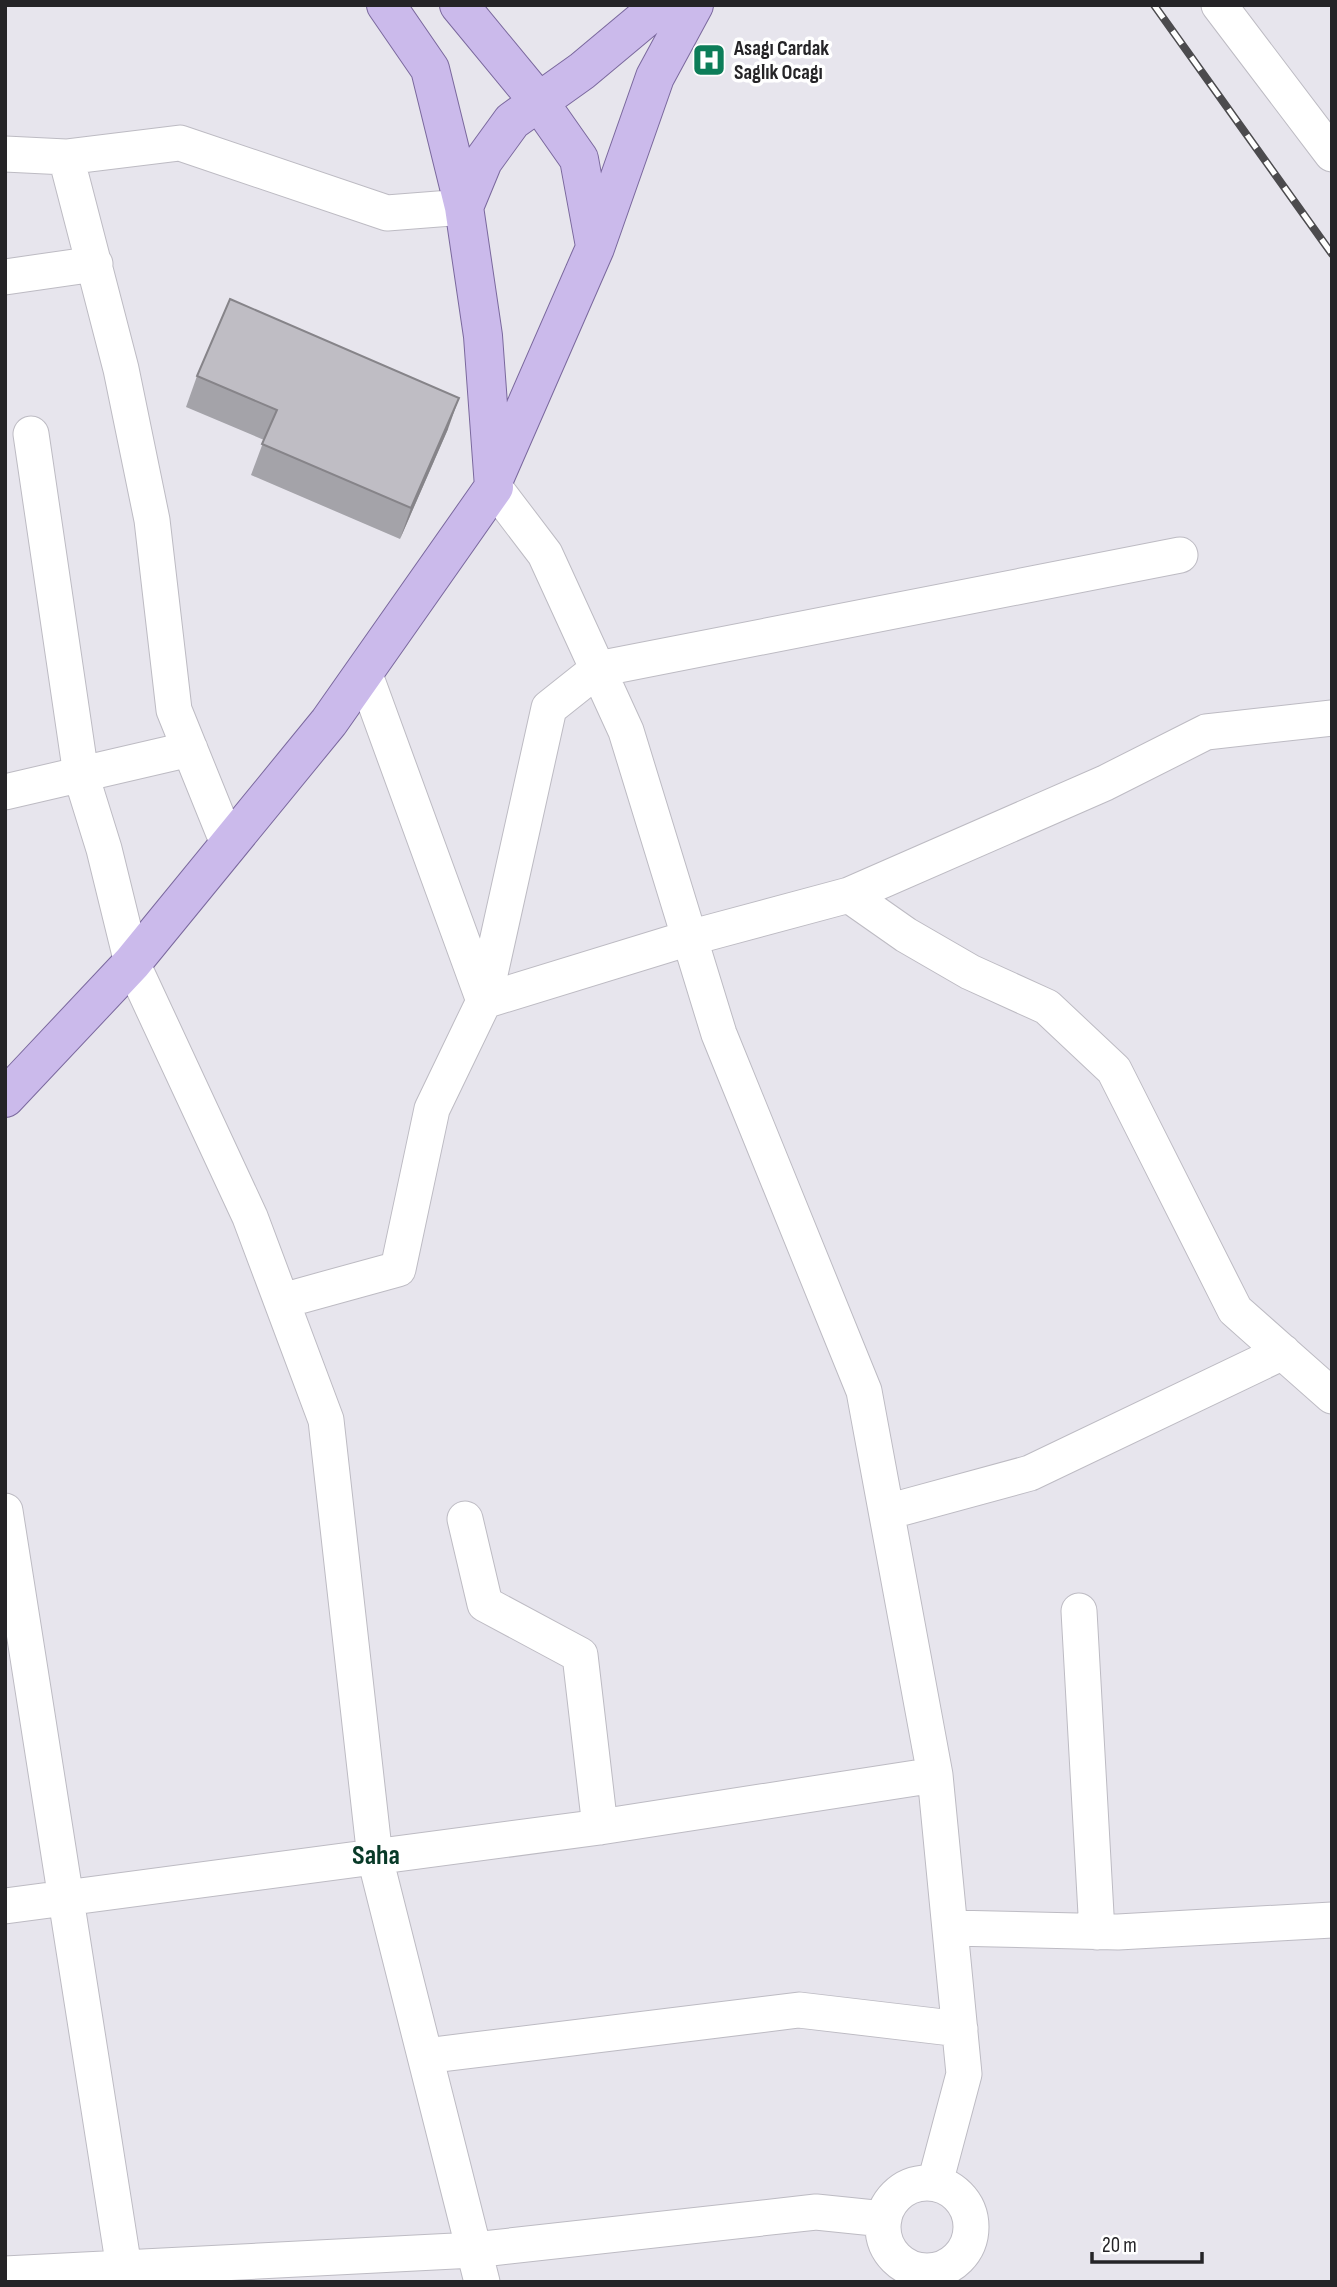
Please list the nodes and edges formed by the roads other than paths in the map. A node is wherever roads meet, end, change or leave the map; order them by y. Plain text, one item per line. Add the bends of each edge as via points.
1 (386, 5) edge
2 (458, 5) edge
3 (661, 5) edge
4 (694, 5) edge
5 (1219, 5) edge
6 (539, 102) junction
7 (5, 154) edge
8 (1332, 154) edge
9 (66, 157) junction
10 (464, 207) junction
11 (595, 248) junction
12 (94, 264) junction
13 (5, 277) edge
14 (32, 434) dead end
15 (494, 483) junction
16 (1180, 555) dead end
17 (598, 669) junction
18 (364, 672) junction
19 (1332, 718) edge
20 (190, 749) junction
21 (81, 775) junction
22 (5, 792) edge
23 (229, 846) junction
24 (849, 895) junction
25 (689, 938) junction
26 (132, 963) junction
27 (484, 1000) junction
28 (5, 1098) edge
29 (282, 1301) junction
30 (1283, 1352) junction
31 (1332, 1396) edge
32 (5, 1511) edge
33 (887, 1511) junction
34 (465, 1520) dead end
35 (1079, 1611) dead end
36 (935, 1775) junction
37 (600, 1827) junction
38 (375, 1858) junction
39 (66, 1900) junction
40 (5, 1906) edge
41 (1332, 1920) edge
42 (950, 1928) junction
43 (1097, 1931) junction
44 (960, 2029) junction
45 (425, 2056) junction
46 (934, 2183) junction
47 (884, 2219) junction
48 (478, 2266) edge
49 (124, 2268) junction
50 (5, 2274) edge
51 (164, 2274) edge
52 (948, 2274) edge

1 - 10 main road via 430,69
2 - 6 main road
3 - 6 main road
4 - 11 main road via 655,77
5 - 8 street
6 - 10 main road via 512,121 483,161
6 - 11 main road via 579,159
7 - 9 street
9 - 10 street via 180,143 387,213
9 - 12 street
10 - 15 main road via 483,336
11 - 15 main road
12 - 13 street
12 - 20 street via 152,520 174,710
14 - 21 street
15 - 17 street via 545,554
15 - 18 main road
16 - 17 street
17 - 25 street via 626,731
17 - 27 street via 549,708
18 - 23 main road
18 - 27 street
19 - 24 street via 1206,732 1105,783
20 - 21 street
20 - 23 street
21 - 22 street
21 - 26 street
23 - 26 main road
24 - 25 street
24 - 30 street via 970,972 1047,1007 1114,1070 1235,1310
25 - 27 street
25 - 33 street via 719,1034 864,1391
26 - 28 main road
26 - 29 street via 250,1217
27 - 29 street via 432,1109 398,1269
29 - 38 street via 326,1420
30 - 31 street
30 - 33 street via 1030,1472
32 - 39 street
33 - 36 street
34 - 37 street via 485,1605 580,1655
35 - 43 street
36 - 37 street
36 - 42 street
37 - 38 street
38 - 39 street
38 - 45 street
39 - 40 street
39 - 49 street
41 - 43 street
42 - 43 street
42 - 44 street
44 - 45 street via 799,2010
44 - 46 street via 964,2074
45 - 48 street
46 - 47 street via 921,2183 897,2195
46 - 52 street via 959,2196 971,2220 966,2247
47 - 48 street via 816,2212
47 - 52 street via 884,2233 896,2258 920,2270
48 - 51 street
49 - 50 street
49 - 51 street

